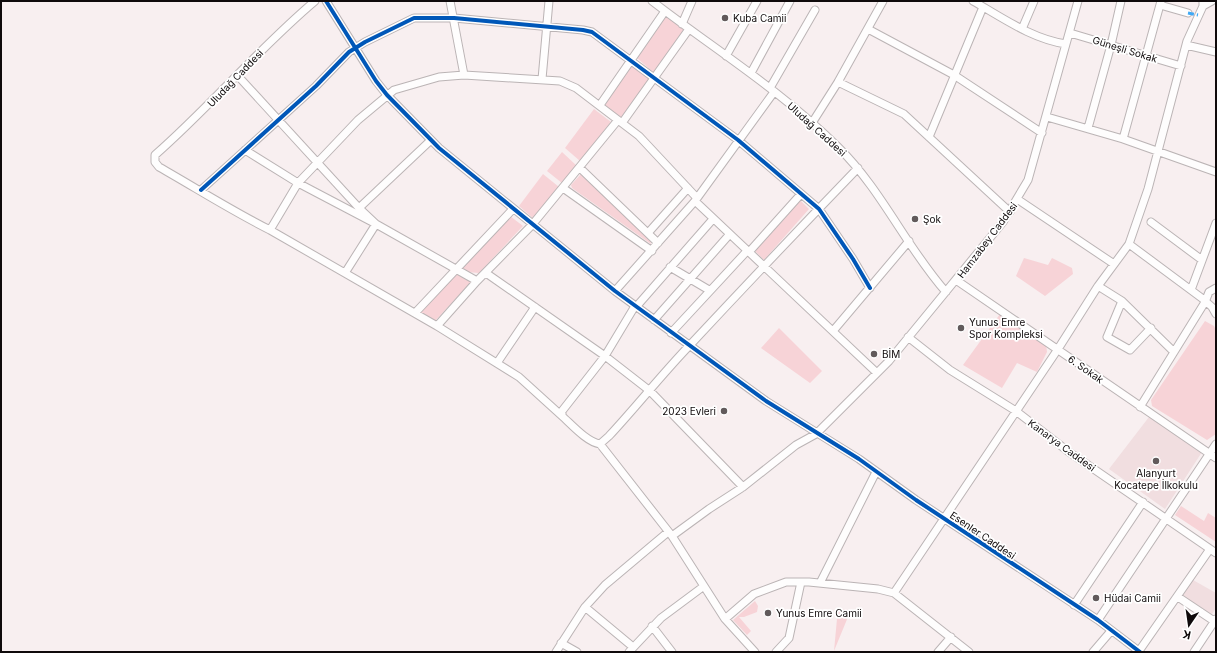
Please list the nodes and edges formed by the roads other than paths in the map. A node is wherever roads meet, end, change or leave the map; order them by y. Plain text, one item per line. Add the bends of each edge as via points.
1 (314, 1) edge
2 (326, 1) edge
3 (450, 1) edge
4 (549, 1) edge
5 (652, 1) edge
6 (692, 1) edge
7 (757, 1) edge
8 (790, 1) edge
9 (883, 1) edge
10 (973, 1) edge
11 (1034, 1) edge
12 (1078, 1) edge
13 (1122, 1) edge
14 (1212, 1) edge
15 (1161, 3) edge
16 (1203, 4) edge
17 (984, 7) junction
18 (814, 10) dead end
19 (665, 11) junction
20 (1188, 13) dead end
21 (454, 18) junction
22 (682, 24) junction
23 (547, 26) junction
24 (689, 29) junction
25 (868, 29) junction
26 (1022, 29) junction
27 (1070, 33) junction
28 (1066, 44) junction
29 (1111, 45) junction
30 (1186, 45) junction
31 (354, 49) junction
32 (1216, 52) edge
33 (1145, 55) junction
34 (726, 56) junction
35 (632, 61) junction
36 (1181, 66) junction
37 (750, 73) junction
38 (464, 75) junction
39 (238, 76) junction
40 (954, 76) junction
41 (655, 78) junction
42 (542, 79) junction
43 (838, 82) junction
44 (772, 90) junction
45 (387, 95) junction
46 (600, 105) junction
47 (1046, 117) junction
48 (279, 120) junction
49 (620, 122) junction
50 (812, 123) junction
51 (1088, 128) junction
52 (1042, 133) junction
53 (929, 137) junction
54 (1123, 139) junction
55 (431, 140) junction
56 (738, 140) junction
57 (245, 150) junction
58 (1158, 153) junction
59 (317, 162) junction
60 (580, 168) junction
61 (858, 168) junction
62 (1216, 172) edge
63 (298, 183) junction
64 (563, 188) junction
65 (688, 188) junction
66 (201, 190) junction
67 (801, 194) junction
68 (1017, 199) junction
69 (696, 200) junction
70 (359, 208) junction
71 (513, 209) junction
72 (818, 209) junction
73 (1010, 212) junction
74 (713, 219) junction
75 (1151, 222) dead end
76 (1216, 223) edge
77 (376, 224) junction
78 (532, 225) junction
79 (270, 230) junction
80 (648, 233) junction
81 (729, 235) junction
82 (909, 242) junction
83 (658, 243) junction
84 (1129, 244) junction
85 (652, 251) junction
86 (748, 251) junction
87 (1202, 260) junction
88 (1114, 264) junction
89 (670, 267) junction
90 (765, 267) junction
91 (456, 270) junction
92 (345, 273) junction
93 (486, 273) junction
94 (690, 279) junction
95 (956, 280) junction
96 (477, 281) junction
97 (1098, 286) junction
98 (870, 288) junction
99 (1216, 288) edge
100 (709, 290) junction
101 (1190, 290) junction
102 (615, 291) junction
103 (946, 292) junction
104 (1122, 301) junction
105 (1205, 302) junction
106 (635, 306) junction
107 (535, 307) junction
108 (415, 313) junction
109 (1216, 314) edge
110 (654, 320) junction
111 (437, 326) junction
112 (1151, 328) junction
113 (833, 331) junction
114 (671, 333) junction
115 (908, 337) junction
116 (689, 346) junction
117 (1058, 349) junction
118 (1174, 352) junction
119 (604, 356) junction
120 (497, 363) junction
121 (877, 373) junction
122 (650, 391) junction
123 (1140, 407) junction
124 (1016, 411) junction
125 (562, 416) junction
126 (816, 434) junction
127 (600, 444) junction
128 (1216, 444) edge
129 (1209, 453) junction
130 (1216, 458) edge
131 (876, 472) junction
132 (743, 487) junction
133 (1144, 502) junction
134 (945, 519) junction
135 (1167, 519) junction
136 (670, 534) junction
137 (1213, 551) edge
138 (801, 582) junction
139 (820, 583) junction
140 (704, 586) junction
141 (894, 593) junction
142 (1178, 597) junction
143 (1074, 605) junction
144 (585, 607) junction
145 (725, 620) junction
146 (1098, 620) junction
147 (1215, 620) edge
148 (652, 626) junction
149 (1111, 631) junction
150 (951, 637) junction
151 (561, 643) junction
152 (631, 650) edge
153 (556, 652) edge
154 (577, 652) edge
155 (672, 652) edge
156 (755, 652) edge
157 (776, 652) edge
158 (938, 652) edge
159 (968, 652) edge
160 (1093, 652) edge
161 (1139, 652) edge
162 (1194, 652) edge

1 - 39 street, Uludağ Caddesi
2 - 31 street, Esenler Caddesi
3 - 21 street
4 - 23 street
5 - 19 street, Uludağ Caddesi
6 - 22 street
7 - 34 street
8 - 37 street
9 - 25 street
10 - 17 street
11 - 26 street
12 - 27 street, Hamzabey Caddesi
13 - 29 street
14 - 16 street
15 - 20 street
15 - 33 street
16 - 30 street
17 - 26 street
17 - 40 street
18 - 44 street
19 - 22 street, Uludağ Caddesi
19 - 35 street
21 - 23 street
21 - 31 street via 414,18
21 - 38 street
22 - 24 street, Uludağ Caddesi
23 - 35 street via 592,32
23 - 42 street
24 - 34 street, Uludağ Caddesi
24 - 41 street
25 - 40 street
25 - 43 street
26 - 28 street via 1050,42
27 - 28 street, Hamzabey Caddesi
27 - 29 street, Güneşli Sokak
28 - 47 street, Hamzabey Caddesi
29 - 33 street, Güneşli Sokak
29 - 51 street
30 - 32 street
30 - 36 street
31 - 45 street, Esenler Caddesi
31 - 48 street
33 - 36 street, Güneşli Sokak
33 - 54 street
34 - 37 street, Uludağ Caddesi
35 - 41 street
35 - 46 street
36 - 58 street
37 - 44 street, Uludağ Caddesi
38 - 42 street
38 - 45 street via 439,78 394,90
39 - 48 street
39 - 66 street, Uludağ Caddesi via 156,155 155,162 159,167
40 - 52 street
40 - 53 street
41 - 49 street
41 - 56 street
42 - 46 street via 560,81 576,88
43 - 50 street
43 - 53 street via 904,114
44 - 50 street, Uludağ Caddesi
44 - 56 street
45 - 55 street, Esenler Caddesi
45 - 59 street
46 - 49 street
47 - 51 street
47 - 52 street, Hamzabey Caddesi
48 - 57 street
48 - 59 street
49 - 60 street
49 - 65 street via 639,136
50 - 61 street, Uludağ Caddesi
51 - 54 street
52 - 68 street, Hamzabey Caddesi via 1028,180
53 - 73 street
54 - 58 street
55 - 70 street
55 - 71 street, Esenler Caddesi
56 - 67 street
56 - 69 street
57 - 63 street
57 - 66 street
58 - 62 street
58 - 84 street
59 - 63 street
59 - 70 street
60 - 64 street
60 - 80 street
61 - 72 street
61 - 82 street, Uludağ Caddesi
63 - 77 street
63 - 79 street
64 - 78 street
64 - 85 street
65 - 69 street
65 - 80 street
66 - 79 street via 245,218
67 - 72 street
67 - 86 street
68 - 73 street, Hamzabey Caddesi
68 - 88 street
69 - 74 street
69 - 83 street
70 - 77 street
71 - 78 street, Esenler Caddesi
71 - 91 street
72 - 90 street
72 - 98 street
73 - 95 street, Hamzabey Caddesi
74 - 81 street
74 - 89 street
75 - 87 street
76 - 87 street
77 - 91 street
77 - 92 street
78 - 93 street
78 - 102 street, Esenler Caddesi
79 - 92 street
80 - 83 street
81 - 86 street
81 - 94 street
82 - 98 street
82 - 103 street, Uludağ Caddesi
83 - 85 street
84 - 88 street
84 - 101 street
85 - 102 street
86 - 90 street
86 - 100 street
87 - 101 street
88 - 97 street
89 - 94 street
89 - 106 street
90 - 113 street
90 - 116 street
91 - 96 street
91 - 108 street
92 - 108 street
93 - 96 street
93 - 107 street
94 - 100 street
94 - 110 street
95 - 103 street, Hamzabey Caddesi
95 - 117 street, 6. Sokak
96 - 111 street
97 - 104 street
97 - 117 street
98 - 113 street
99 - 105 street via 1209,292
100 - 114 street
101 - 105 street
102 - 106 street, Esenler Caddesi
103 - 115 street, Hamzabey Caddesi
104 - 112 street
104 - 112 street via 1107,337 1130,350
105 - 109 street
105 - 118 street
106 - 110 street, Esenler Caddesi
106 - 119 street
107 - 119 street
107 - 120 street
108 - 111 street
110 - 114 street, Esenler Caddesi
111 - 120 street
112 - 118 street
113 - 121 street
114 - 116 street, Esenler Caddesi
115 - 121 street, Hamzabey Caddesi
115 - 124 street, Kanarya Caddesi via 950,370
116 - 122 street
116 - 126 street, Esenler Caddesi
117 - 123 street, 6. Sokak
117 - 124 street
118 - 123 street
119 - 122 street
119 - 125 street via 562,411
120 - 125 street via 519,377
121 - 126 street, Hamzabey Caddesi
122 - 127 street
122 - 132 street
123 - 129 street, 6. Sokak
124 - 133 street, Kanarya Caddesi via 1069,452
124 - 134 street
125 - 127 street via 595,443
126 - 131 street, Esenler Caddesi
126 - 132 street, Hamzabey Caddesi via 796,445
127 - 136 street
128 - 129 street
129 - 130 street, 6. Sokak
129 - 135 street
131 - 134 street, Esenler Caddesi
131 - 139 street
132 - 136 street, Hamzabey Caddesi
133 - 135 street, Kanarya Caddesi
133 - 143 street
134 - 141 street
134 - 143 street, Esenler Caddesi
135 - 137 street, Kanarya Caddesi
135 - 146 street
136 - 140 street
136 - 144 street, Hamzabey Caddesi via 605,585
137 - 142 street
138 - 139 street
138 - 145 street via 786,582 754,594
138 - 157 street via 789,638
139 - 141 street
140 - 145 street
140 - 148 street
141 - 150 street
142 - 147 street
142 - 161 street
143 - 146 street, Esenler Caddesi
144 - 151 street, Hamzabey Caddesi
144 - 152 street
145 - 156 street
146 - 149 street, Esenler Caddesi
147 - 162 street
148 - 152 street
148 - 155 street
149 - 160 street
149 - 161 street, Esenler Caddesi
150 - 158 street
150 - 159 street
151 - 153 street, Hamzabey Caddesi
151 - 154 street

